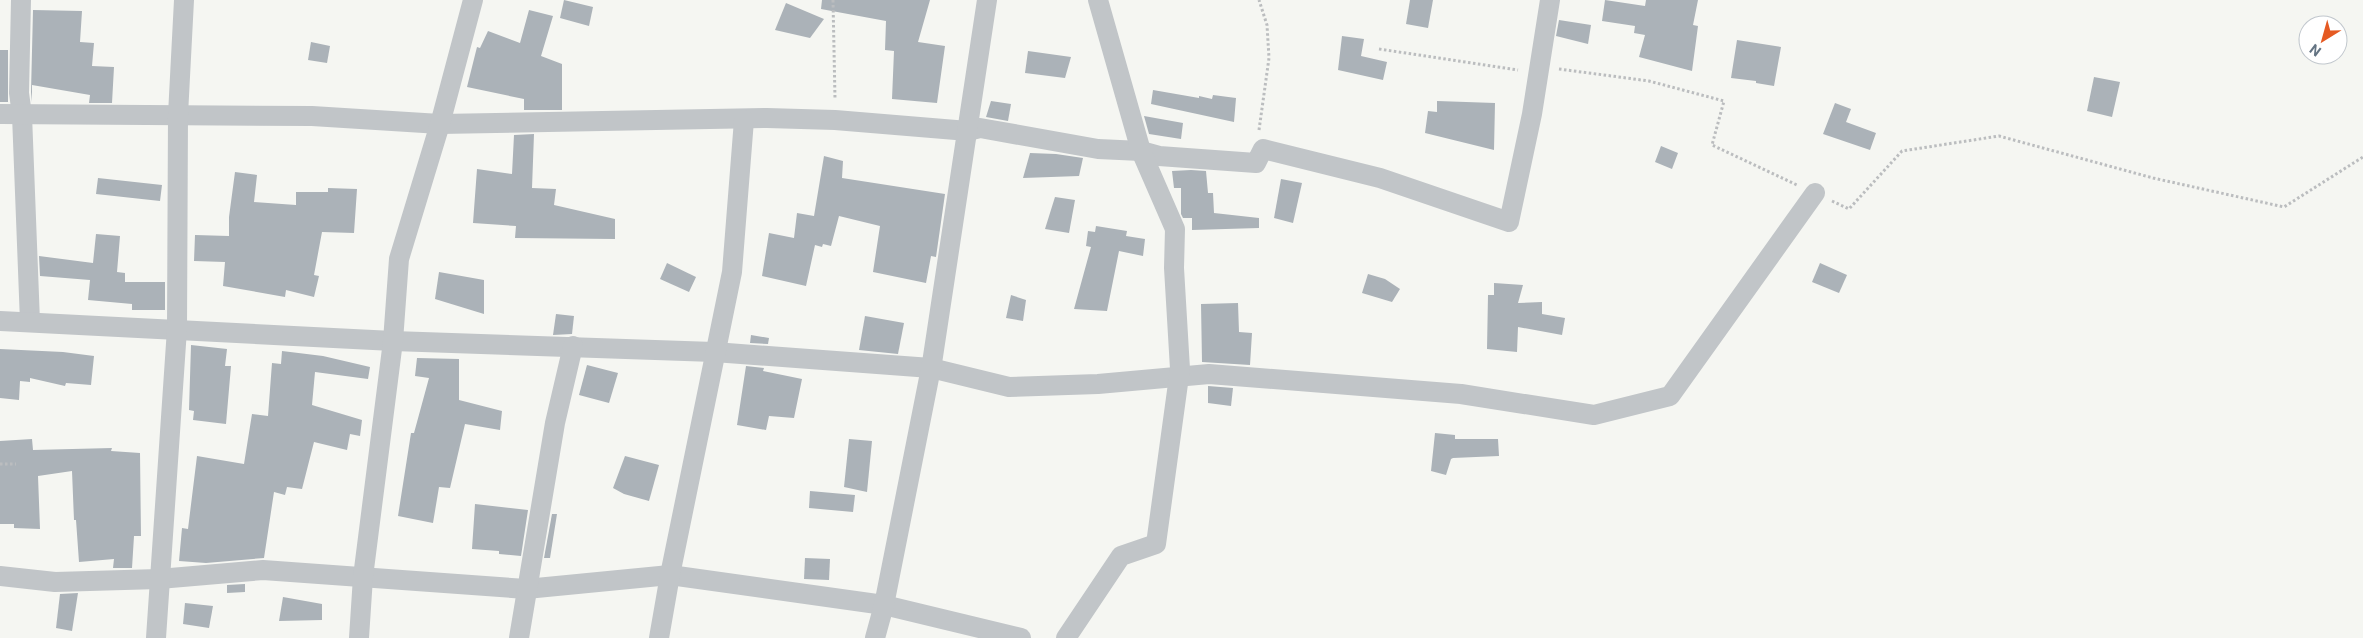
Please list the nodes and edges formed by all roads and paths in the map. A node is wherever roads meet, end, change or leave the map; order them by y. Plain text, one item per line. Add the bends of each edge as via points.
1 (21, 0) edge
2 (184, 0) edge
3 (473, 0) edge
4 (833, 0) edge
5 (987, 0) edge
6 (1098, 0) edge
7 (1259, 0) edge
8 (1550, 0) edge
9 (1379, 49) dead end
10 (1539, 68) junction
11 (0, 114) edge
12 (22, 115) junction
13 (178, 115) junction
14 (744, 120) junction
15 (835, 120) junction
16 (440, 124) junction
17 (968, 131) junction
18 (1141, 151) junction
19 (2363, 157) edge
20 (1256, 163) junction
21 (1814, 193) junction
22 (0, 321) edge
23 (30, 322) junction
24 (177, 329) junction
25 (393, 341) junction
26 (573, 346) junction
27 (714, 352) junction
28 (931, 368) junction
29 (1179, 377) junction
30 (0, 464) edge
31 (16, 464) dead end
32 (670, 575) junction
33 (0, 576) edge
34 (364, 577) junction
35 (159, 579) junction
36 (526, 589) junction
37 (884, 605) junction
38 (156, 638) edge
39 (359, 638) edge
40 (519, 638) edge
41 (660, 638) edge
42 (875, 638) edge
43 (1020, 638) edge
44 (1066, 638) edge

1 - 12 street via 19,93
2 - 13 street
3 - 16 street
4 - 15 path
5 - 17 street
6 - 18 street
7 - 20 path via 1267,25 1269,58
8 - 10 street
9 - 10 path via 1521,71
10 - 20 street via 1509,222 1380,178 1263,149
10 - 21 path via 1650,81 1724,101 1712,145
11 - 12 street
12 - 13 street
12 - 23 street
13 - 16 street via 312,116
13 - 24 street
14 - 15 street
14 - 16 street
14 - 27 street via 732,272
15 - 17 street
16 - 25 street via 398,259
17 - 18 street via 980,128 1098,149
17 - 28 street
18 - 20 street via 1159,156
18 - 29 street via 1175,229
19 - 21 path via 2284,207 2153,178 1999,136 1902,151 1849,209
21 - 29 street via 1670,396 1594,415 1462,394 1209,374
22 - 23 street
23 - 24 street
24 - 25 street
24 - 35 street
25 - 26 street
25 - 34 street
26 - 27 street
26 - 36 street via 555,423
27 - 28 street
27 - 32 street
28 - 29 street via 1009,387
28 - 37 street
29 - 44 street via 1156,544 1121,556
30 - 31 path
32 - 36 street
32 - 37 street
32 - 41 street
33 - 35 street via 55,582
34 - 35 street via 263,570
34 - 36 street
34 - 39 street
35 - 38 street
36 - 40 street
37 - 42 street
37 - 43 street

